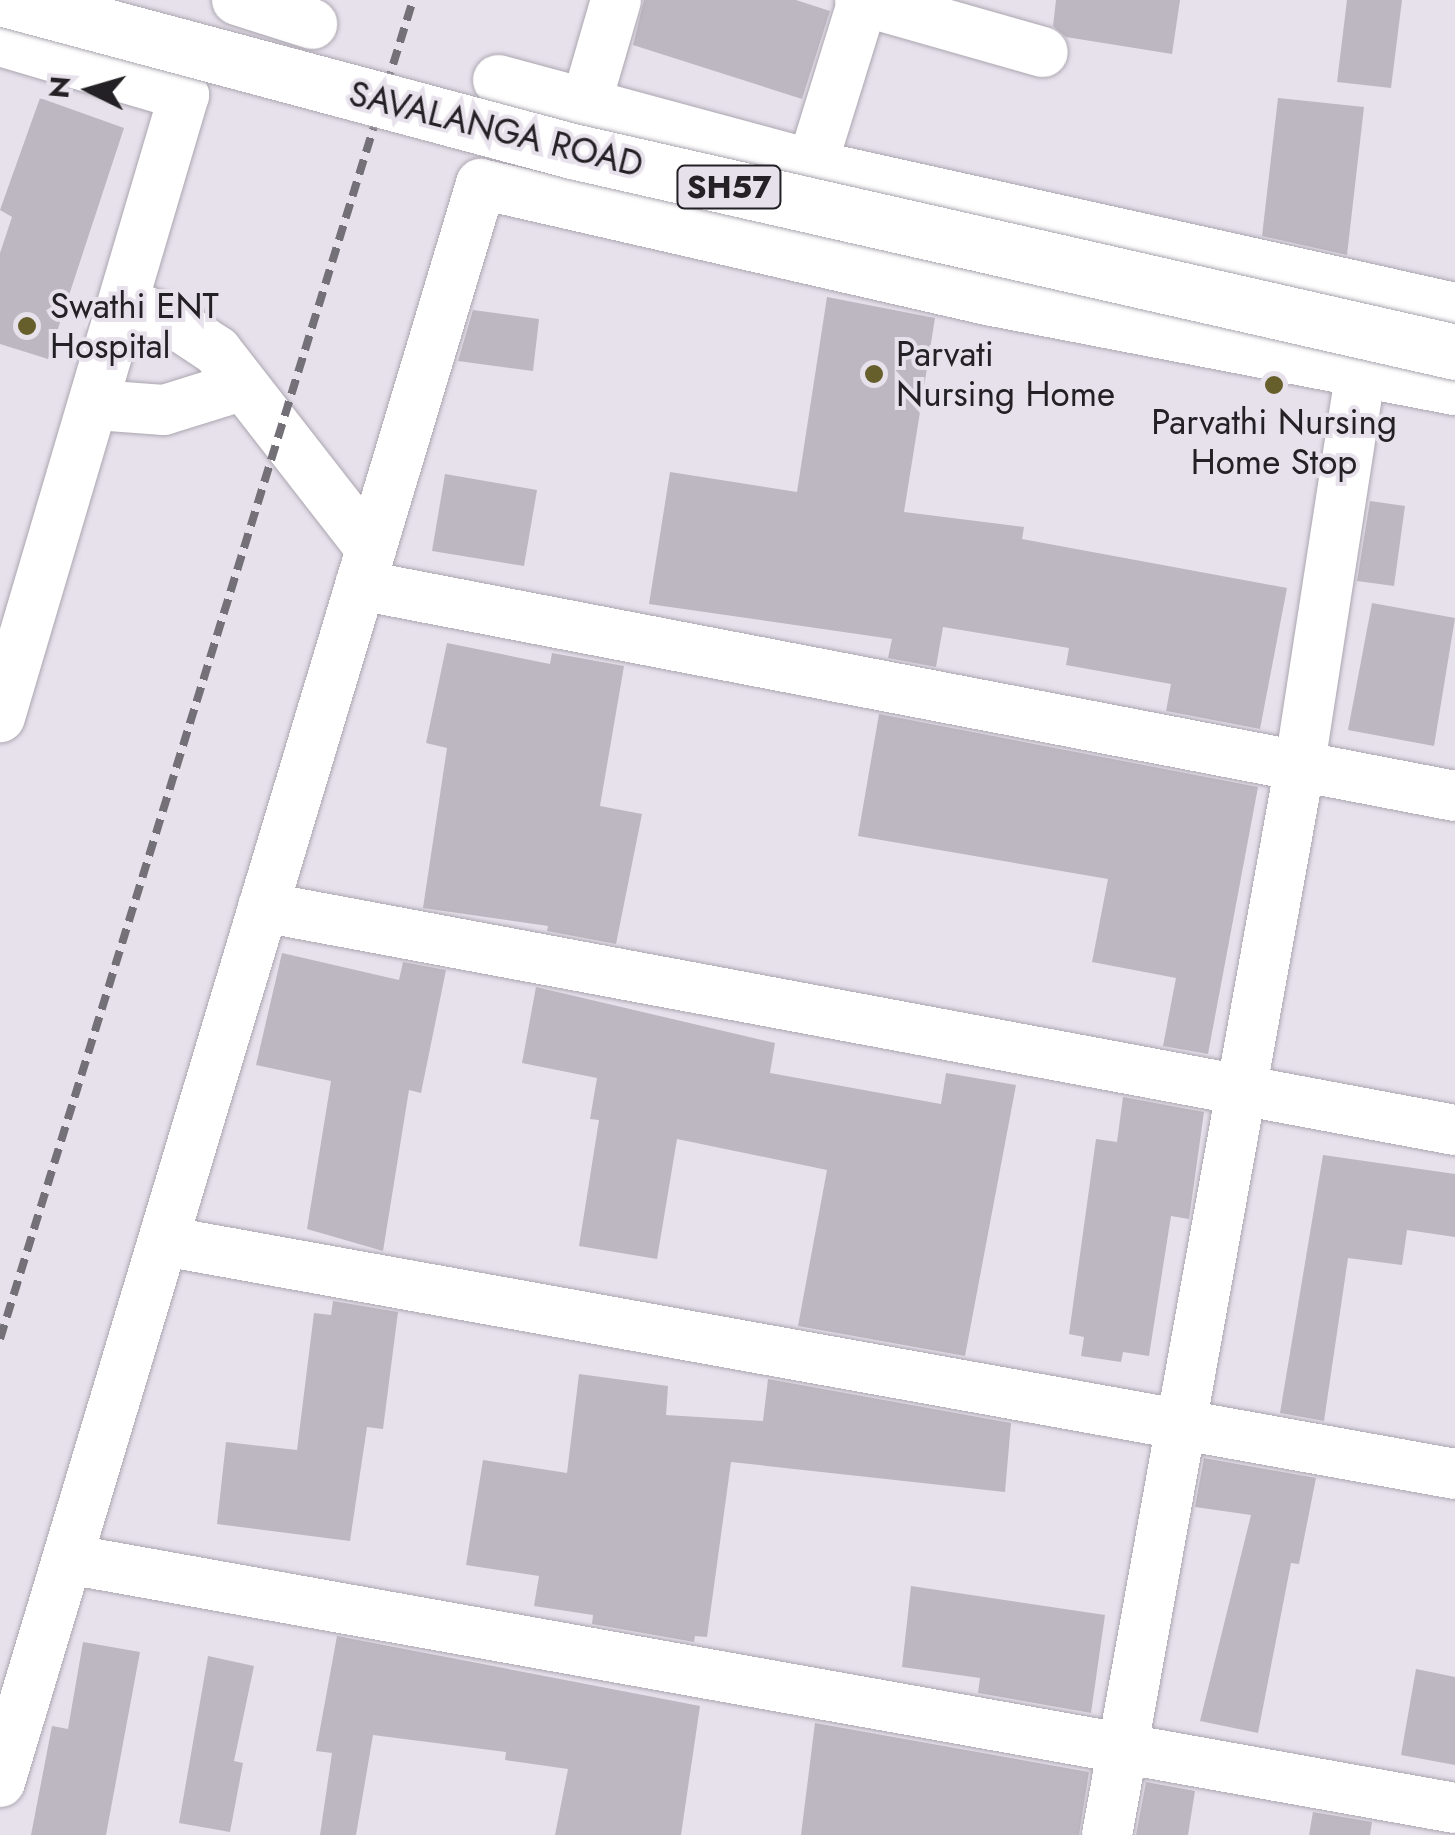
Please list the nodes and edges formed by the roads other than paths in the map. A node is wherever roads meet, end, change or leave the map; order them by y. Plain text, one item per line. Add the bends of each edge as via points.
1 (8, 0) edge
2 (237, 0) edge
3 (303, 0) edge
4 (616, 0) edge
5 (862, 0) edge
6 (0, 41) edge
7 (1043, 52) dead end
8 (498, 80) dead end
9 (585, 106) junction
10 (812, 165) junction
11 (127, 304) junction
12 (1455, 308) edge
13 (1455, 352) edge
14 (1361, 370) junction
15 (241, 386) junction
16 (1455, 390) edge
17 (96, 405) junction
18 (365, 567) junction
19 (0, 717) edge
20 (1299, 770) junction
21 (1455, 796) edge
22 (263, 908) junction
23 (1241, 1092) junction
24 (1455, 1130) edge
25 (164, 1241) junction
26 (1181, 1424) junction
27 (1455, 1474) edge
28 (68, 1559) junction
29 (1122, 1746) junction
30 (0, 1782) edge
31 (1455, 1808) edge
32 (1107, 1835) edge

1 - 13 main road, SAVALANGA ROAD / SH57, bridge via 572,151
2 - 3 street via 312,24
4 - 9 street
5 - 7 street
5 - 10 street
6 - 11 street via 184,95
8 - 9 street
9 - 10 street
10 - 12 street
11 - 15 street via 174,322 217,351
11 - 17 street
14 - 16 street
14 - 18 street via 987,300 481,184
14 - 20 street
15 - 17 street via 164,410
15 - 18 street
17 - 19 street
18 - 20 street
18 - 22 street
20 - 21 street
20 - 23 street
22 - 23 street
22 - 25 street
23 - 24 street
23 - 26 street
25 - 26 street
25 - 28 street
26 - 27 street
26 - 29 street
28 - 29 street
28 - 30 street
29 - 31 street
29 - 32 street

